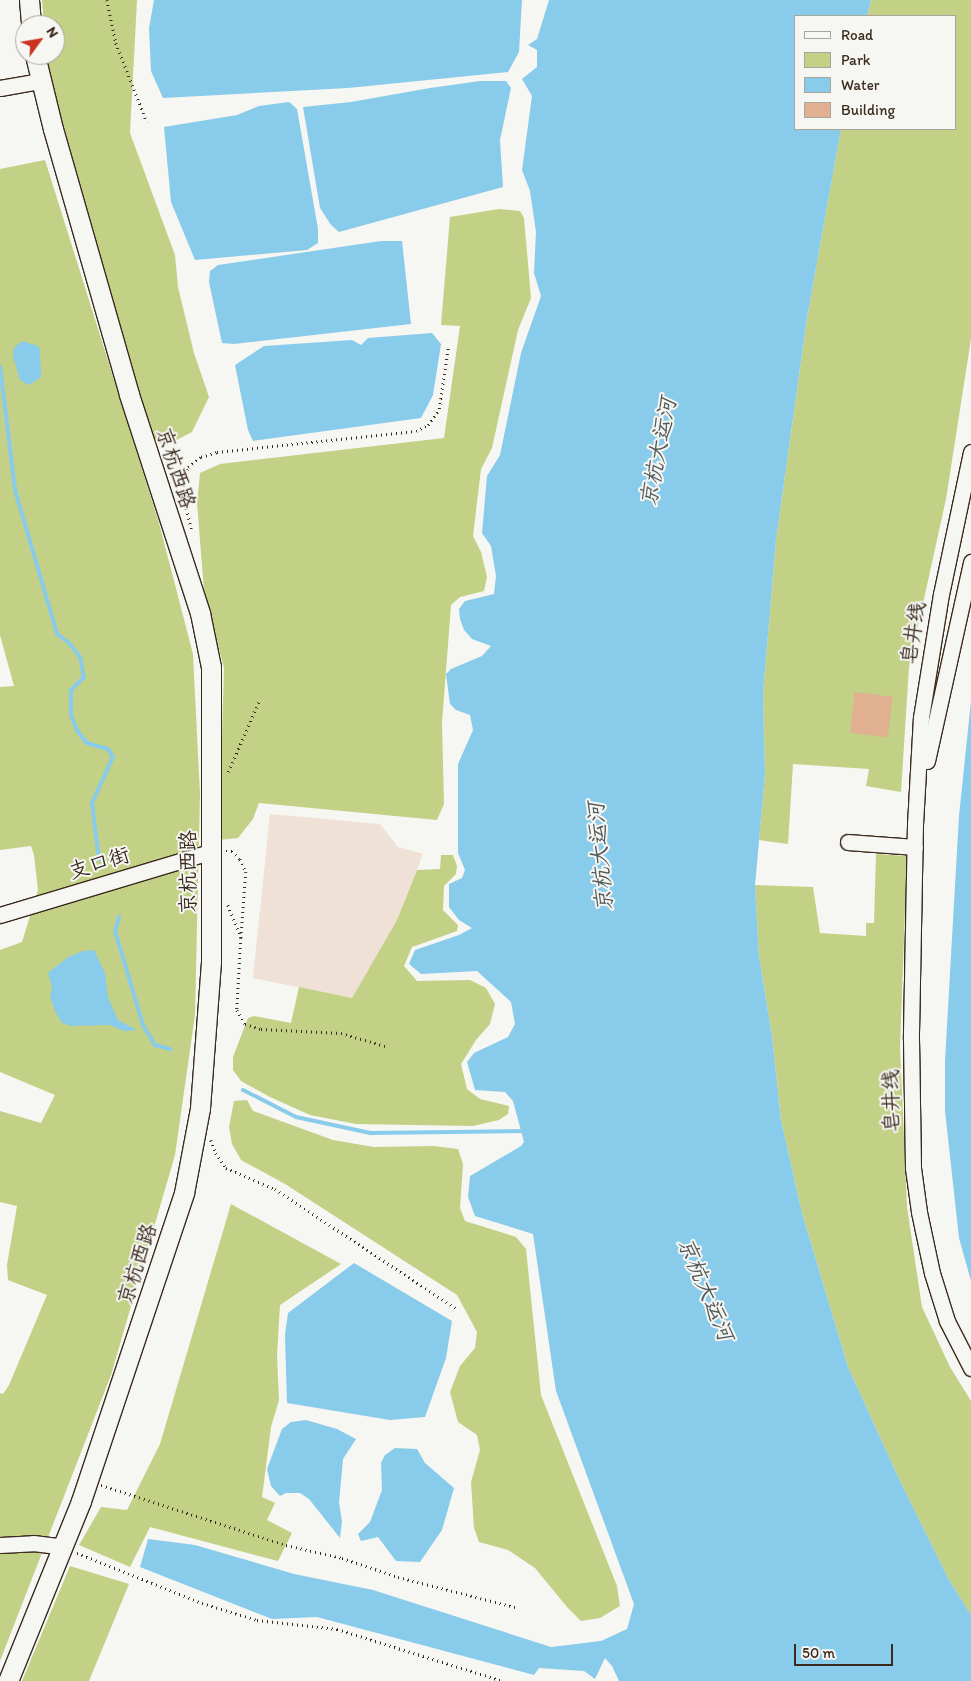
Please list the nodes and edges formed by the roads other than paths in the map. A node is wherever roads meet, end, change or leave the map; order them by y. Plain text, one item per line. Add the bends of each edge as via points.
1 (29, 0) edge
2 (30, 15) edge
3 (37, 65) edge
4 (40, 80) junction
5 (0, 88) edge
6 (971, 452) edge
7 (971, 562) edge
8 (915, 824) junction
9 (848, 842) dead end
10 (915, 847) junction
11 (210, 852) junction
12 (0, 915) edge
13 (971, 1368) edge
14 (0, 1544) edge
15 (64, 1548) junction
16 (8, 1681) edge

1 - 2 main road
3 - 4 main road, 京杭西路
4 - 5 street
4 - 11 main road, 京杭西路 via 129,394 200,613 211,667
6 - 8 street, 皂井线 via 941,594 921,716
7 - 8 street, 皂井线
8 - 10 street, 皂井线
9 - 10 street
10 - 13 street, 皂井线 via 911,1039 913,1168 932,1273 947,1321
11 - 12 street, 支口街
11 - 15 main road, 京杭西路 via 211,971 200,1108 187,1174 181,1202
14 - 15 street via 33,1543
15 - 16 main road, 京杭西路

